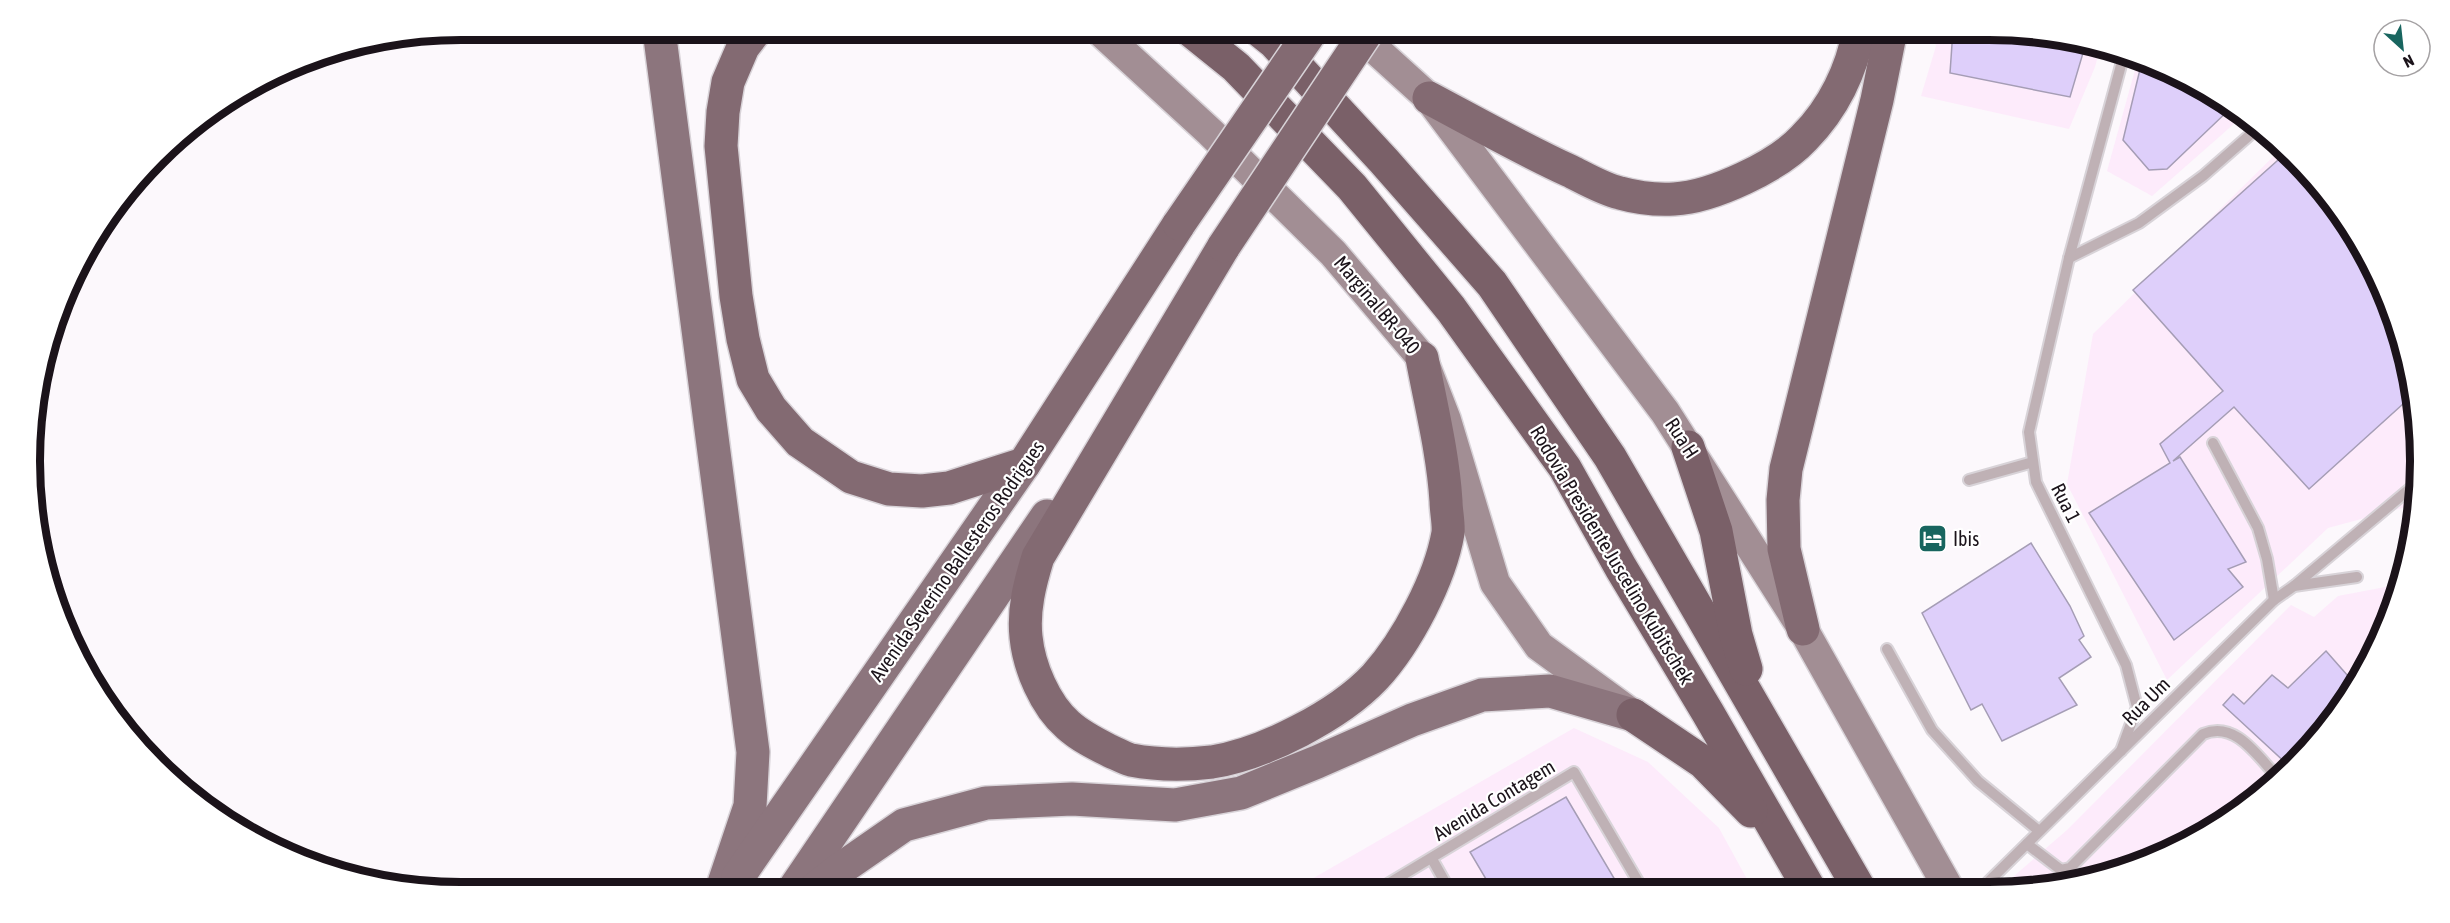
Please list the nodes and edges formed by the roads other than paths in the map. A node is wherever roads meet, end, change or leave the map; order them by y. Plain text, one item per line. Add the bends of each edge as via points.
1 (660, 40) edge
2 (748, 40) edge
3 (1110, 40) edge
4 (1202, 40) edge
5 (1272, 40) edge
6 (1305, 40) edge
7 (1361, 40) edge
8 (1365, 40) edge
9 (1857, 40) edge
10 (1888, 40) edge
11 (2122, 62) edge
12 (1429, 98) junction
13 (2252, 133) edge
14 (2069, 258) junction
15 (1163, 346) junction
16 (1422, 358) junction
17 (2212, 443) dead end
18 (1688, 447) junction
19 (2033, 462) junction
20 (1024, 464) junction
21 (1969, 480) dead end
22 (2409, 489) edge
23 (2357, 577) dead end
24 (2294, 586) junction
25 (2274, 600) junction
26 (1803, 629) junction
27 (1887, 649) dead end
28 (1633, 715) junction
29 (1763, 722) junction
30 (2121, 751) junction
31 (2272, 772) edge
32 (2039, 831) junction
33 (2027, 844) junction
34 (1784, 845) junction
35 (1432, 859) junction
36 (724, 882) edge
37 (734, 882) edge
38 (799, 882) edge
39 (824, 882) edge
40 (1392, 882) edge
41 (1445, 882) edge
42 (1638, 882) edge
43 (1805, 882) edge
44 (1855, 882) edge
45 (1945, 882) edge
46 (1988, 882) edge

1 - 36 main road via 753,752 750,806
2 - 20 highway via 728,82 721,147 743,339 753,379 771,408 800,442 851,477 889,489 950,488
3 - 16 main road, Marginal BR-040 via 1333,253
4 - 34 highway, Rodovia Presidente Juscelino Kubitschek via 1236,67 1352,187 1451,309 1565,468
5 - 29 highway via 1492,284 1610,457
6 - 20 highway, Avenida Severino Ballesteros Rodrigues, bridge via 1179,224
7 - 15 highway, bridge via 1224,246
8 - 12 main road, Rua H
9 - 12 highway via 1841,89 1805,137 1782,158 1718,189 1677,199 1646,199 1617,193 1533,154
10 - 26 highway via 1877,100 1786,469 1784,549
11 - 14 lane, Rua 1
12 - 18 main road, Rua H
13 - 14 lane via 2139,224
14 - 19 lane, Rua 1 via 2029,432
15 - 16 highway via 1038,557 1027,595 1026,637 1035,675 1067,725 1129,760 1173,764 1213,762 1256,750 1337,709 1374,677 1408,633 1430,589 1448,532 1444,476
15 - 38 main road
16 - 28 main road, Marginal BR-040 via 1446,420 1494,583 1539,646
17 - 25 lane via 2258,528
18 - 26 main road, Rua H
18 - 29 highway via 1716,531 1736,635
19 - 21 lane
19 - 30 lane, Rua 1 via 2036,482 2126,665 2137,707
20 - 37 main road, Avenida Severino Ballesteros Rodrigues
22 - 24 lane
23 - 24 lane, Rua Um
24 - 25 lane, Rua Um
25 - 30 lane, Rua Um
26 - 45 main road, Rua H
27 - 32 lane via 1932,730 1978,782
28 - 34 highway via 1703,762
28 - 39 main road via 1550,691 1482,695 1412,720 1241,793 1176,805 1072,799 986,803 904,825
29 - 44 highway
30 - 32 lane, Rua Um
31 - 33 lane via 2237,735 2214,729 2203,734 2070,868 2061,870
32 - 33 lane, Rua Um
33 - 46 lane, Rua Um
34 - 43 highway, Rodovia Presidente Juscelino Kubitschek
35 - 40 lane, Avenida Contagem
35 - 41 lane
35 - 42 lane, Avenida Contagem via 1574,772

